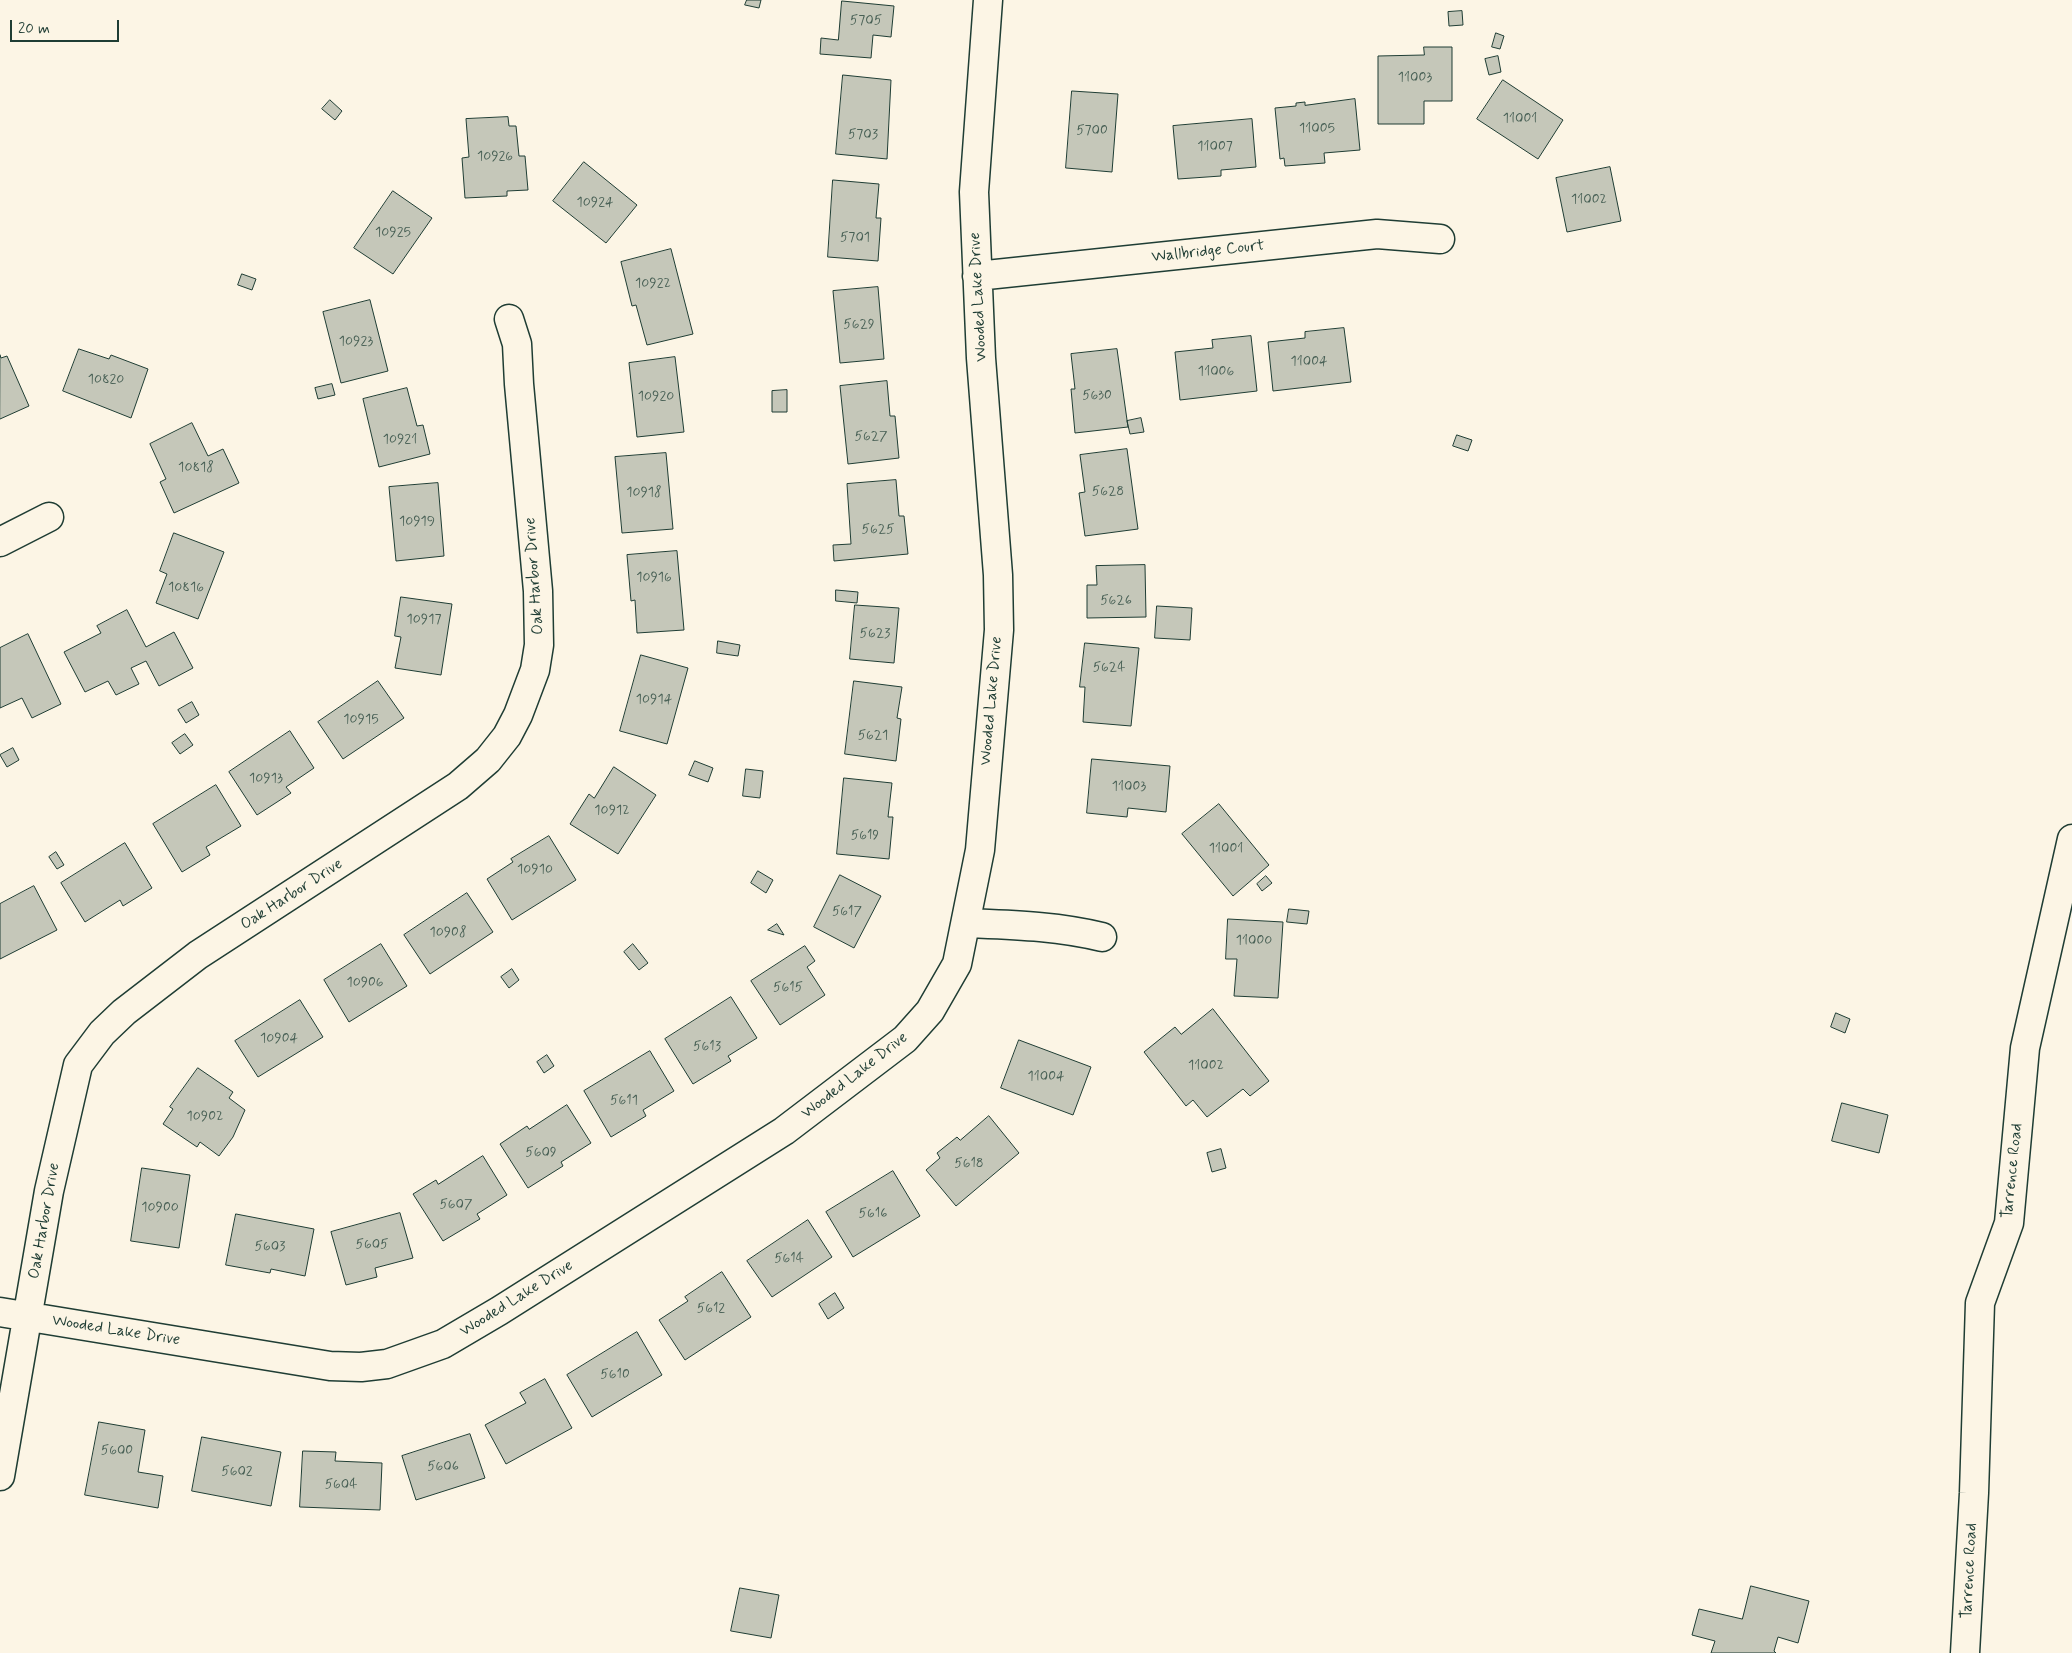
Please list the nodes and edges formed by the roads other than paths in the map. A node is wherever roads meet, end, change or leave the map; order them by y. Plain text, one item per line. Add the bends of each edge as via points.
1 (988, 0) edge
2 (1440, 239) dead end
3 (977, 276) junction
4 (509, 319) dead end
5 (49, 518) dead end
6 (0, 542) edge
7 (2072, 840) edge
8 (967, 923) junction
9 (1102, 937) dead end
10 (0, 1312) edge
11 (28, 1317) junction
12 (0, 1476) edge
13 (1965, 1653) edge

1 - 3 street, Wooded Lake Drive via 974,192
2 - 3 street, Wallbridge Court via 1378,234
3 - 8 street, Wooded Lake Drive via 999,630 980,850
4 - 11 street, Oak Harbor Drive via 518,344 538,591 539,645 535,670 518,715 488,760 458,786 198,956 124,1012 102,1033 78,1065 49,1191
5 - 6 street via 37,521
7 - 13 street, Tarrence Road via 2025,1048 2009,1224 1980,1303
8 - 9 street via 1040,926
8 - 11 street, Wooded Lake Drive via 957,964 930,1011 905,1039 784,1131 443,1344 387,1364 330,1366
10 - 11 street, Wooded Lake Drive
11 - 12 street, Oak Harbor Drive

